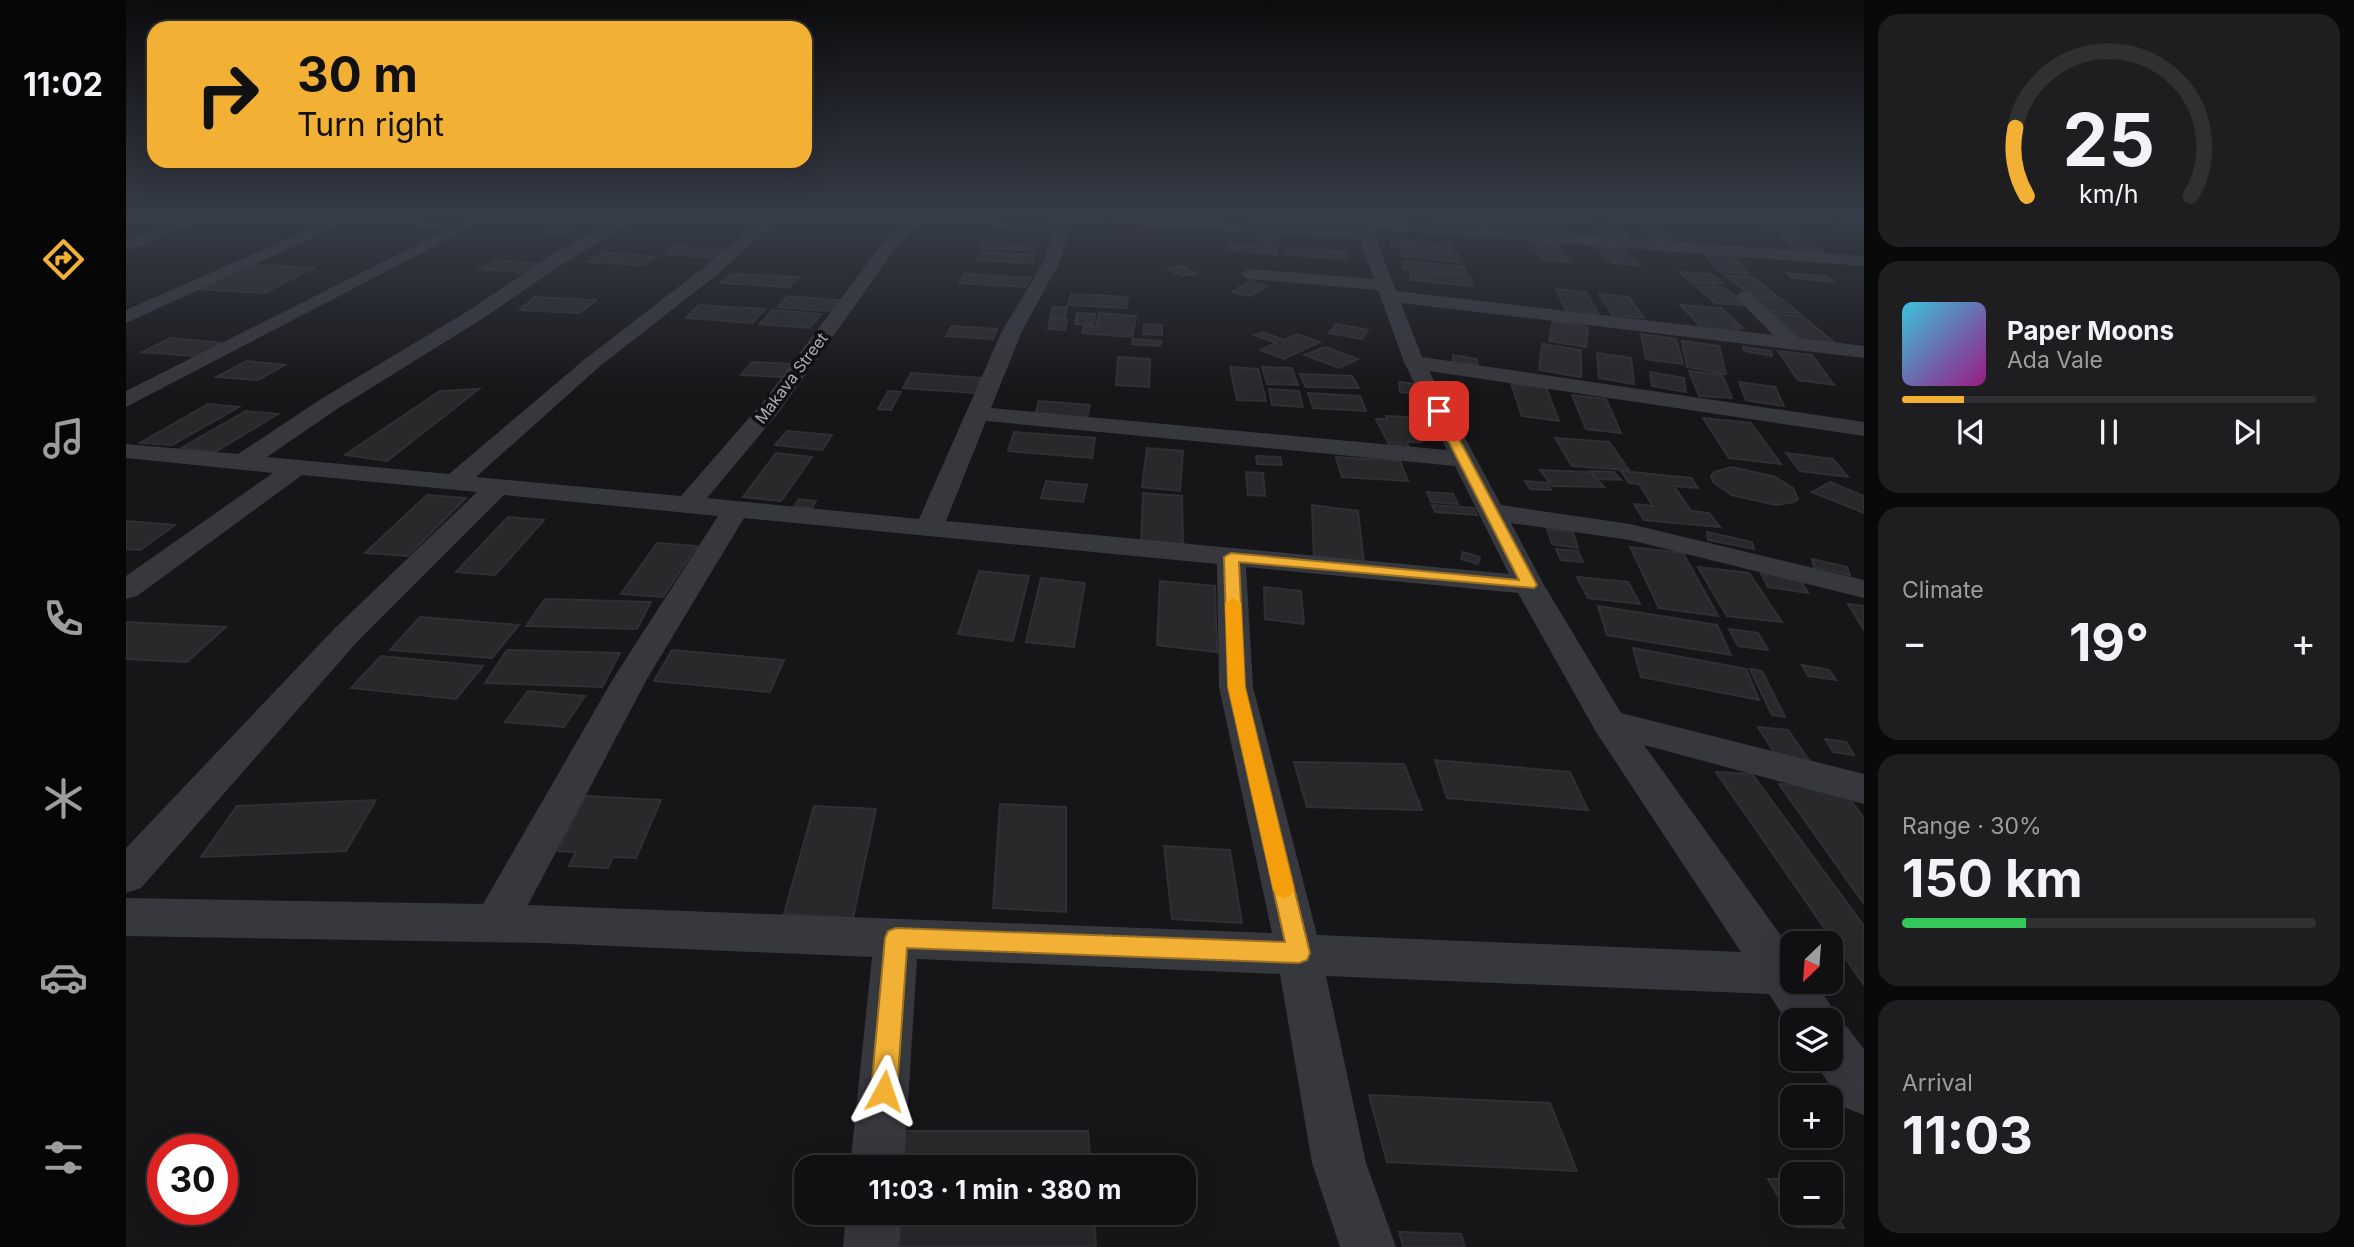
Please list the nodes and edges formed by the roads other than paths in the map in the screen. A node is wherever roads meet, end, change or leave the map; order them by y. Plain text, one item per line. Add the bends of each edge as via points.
1 (218, 276) edge
2 (371, 276) edge
3 (533, 276) edge
4 (704, 276) edge
5 (867, 276) edge
6 (1044, 276) edge
7 (1267, 276) edge
8 (1382, 276) edge
9 (1388, 291) junction
10 (1744, 296) dead end
11 (126, 317) edge
12 (1792, 343) junction
13 (1864, 352) edge
14 (1414, 362) junction
15 (126, 400) edge
16 (976, 413) junction
17 (1864, 429) edge
18 (126, 451) edge
19 (1464, 459) junction
20 (242, 463) junction
21 (294, 469) junction
22 (454, 482) junction
23 (496, 488) junction
24 (687, 505) junction
25 (735, 510) junction
26 (1491, 512) junction
27 (929, 528) junction
28 (1231, 557) junction
29 (1529, 585) junction
30 (1864, 589) edge
31 (126, 590) edge
32 (1609, 723) junction
33 (1864, 789) edge
34 (126, 876) edge
35 (126, 917) edge
36 (495, 924) junction
37 (896, 938) junction
38 (1299, 953) junction
39 (1779, 974) junction
40 (1804, 1008) edge
41 (1843, 1062) edge
42 (1864, 1090) edge
43 (878, 1155) edge
44 (873, 1225) edge
45 (871, 1247) edge
46 (1368, 1247) edge

1 - 11 street
2 - 15 street
3 - 20 street
4 - 22 street via 592,363
5 - 24 street, Makava Street via 771,407
6 - 16 street via 1012,331
7 - 9 street
8 - 9 street
9 - 12 street
9 - 14 street
10 - 12 street
12 - 13 street
14 - 17 street
14 - 19 street
16 - 19 street
16 - 27 street
18 - 20 street
19 - 26 street
20 - 21 street
21 - 22 street
21 - 31 street
22 - 23 street
23 - 24 street
23 - 34 street via 346,635
24 - 25 street
25 - 27 street
25 - 36 street via 630,679
26 - 29 street
26 - 30 street via 1630,532
27 - 28 street
28 - 29 street
28 - 38 street via 1236,687
29 - 32 street
32 - 33 street
32 - 39 street
35 - 36 street
36 - 37 street
37 - 38 street
37 - 43 street
38 - 39 street
38 - 46 street via 1339,1163
39 - 40 street
41 - 42 street
44 - 45 street

